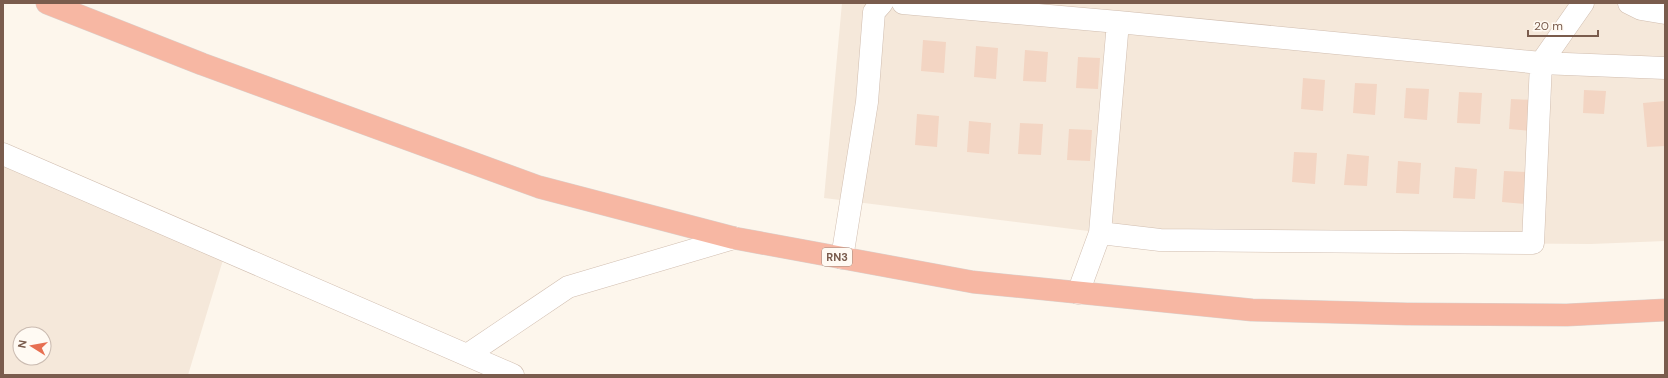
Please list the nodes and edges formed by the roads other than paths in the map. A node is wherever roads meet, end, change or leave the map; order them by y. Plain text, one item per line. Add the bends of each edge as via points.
1 (47, 3) edge
2 (882, 3) edge
3 (903, 3) edge
4 (1583, 3) edge
5 (1629, 3) edge
6 (1665, 12) edge
7 (1118, 22) junction
8 (1541, 63) junction
9 (1665, 68) edge
10 (3, 154) edge
11 (1100, 233) junction
12 (734, 238) junction
13 (842, 258) junction
14 (1078, 293) junction
15 (1665, 310) edge
16 (467, 355) junction
17 (513, 375) edge

1 - 12 highway, RN3 via 202,64 540,188
2 - 13 street via 874,12 867,102
3 - 7 street
4 - 8 street
5 - 6 street via 1641,9
7 - 8 street
7 - 11 street
8 - 9 street
8 - 11 street via 1533,243 1160,240
10 - 16 street
11 - 14 street
12 - 13 highway, RN3
12 - 16 street via 568,288
13 - 14 highway, RN3 via 973,282
14 - 15 highway, RN3 via 1252,310 1566,315
16 - 17 street

